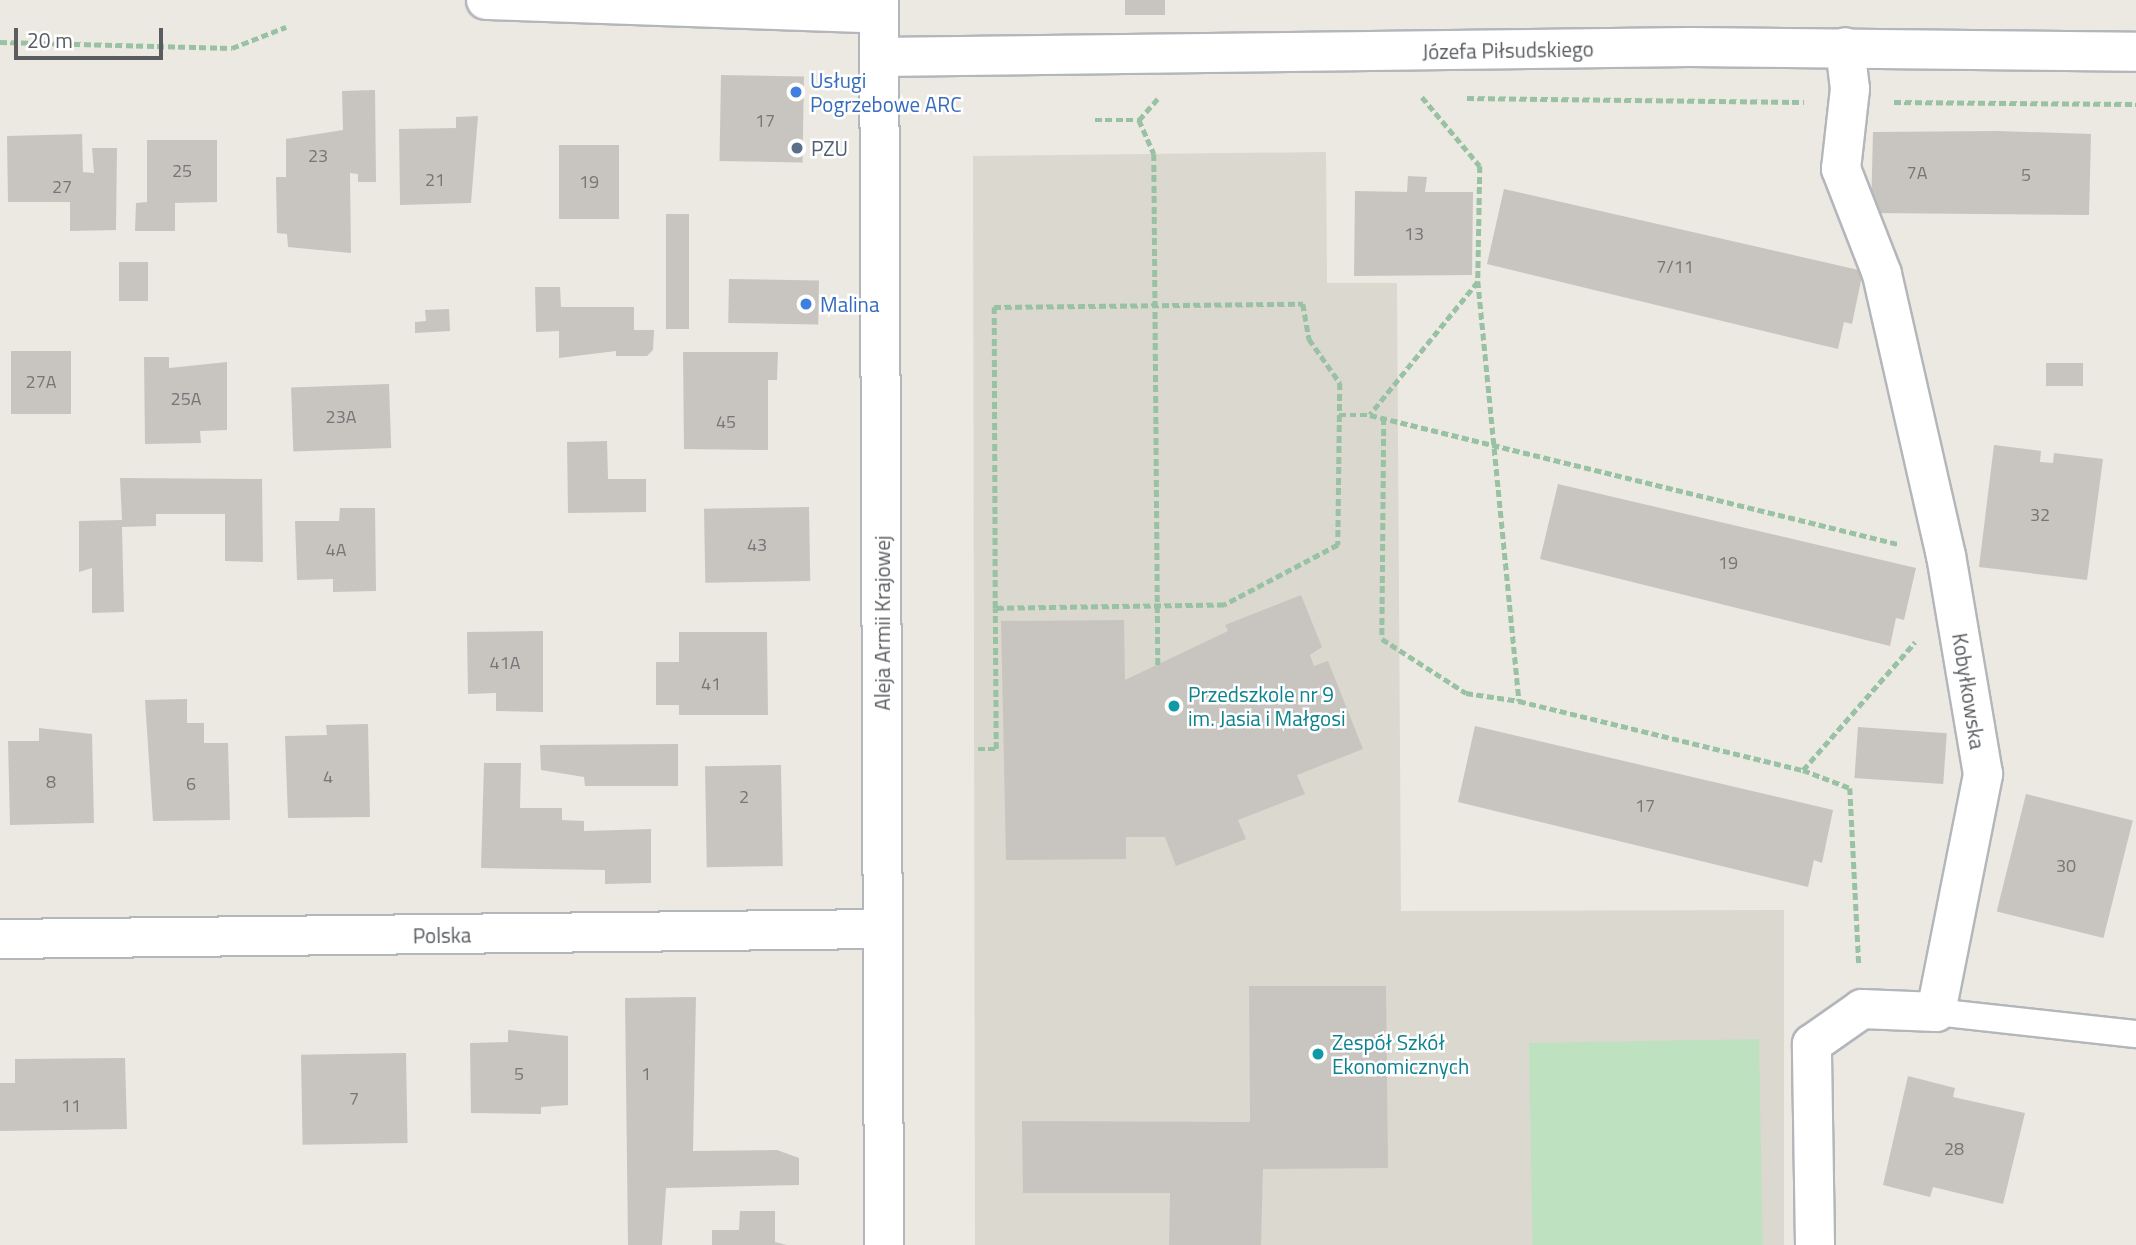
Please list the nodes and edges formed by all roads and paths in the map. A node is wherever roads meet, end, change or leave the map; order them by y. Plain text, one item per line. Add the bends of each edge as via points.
1 (486, 0) edge
2 (879, 7) edge
3 (286, 27) dead end
4 (0, 42) edge
5 (1845, 47) junction
6 (2136, 52) edge
7 (879, 57) junction
8 (1410, 97) dead end
9 (1424, 97) junction
10 (1172, 98) dead end
11 (1437, 98) dead end
12 (1451, 98) dead end
13 (1849, 102) junction
14 (2136, 104) edge
15 (1095, 120) dead end
16 (1139, 120) junction
17 (1478, 281) junction
18 (1155, 306) junction
19 (1339, 415) junction
20 (1370, 415) junction
21 (1384, 418) junction
22 (1496, 447) junction
23 (1946, 556) junction
24 (1954, 597) junction
25 (1158, 607) junction
26 (995, 608) junction
27 (1158, 667) dead end
28 (1519, 701) junction
29 (978, 749) dead end
30 (1802, 770) junction
31 (883, 929) junction
32 (0, 939) edge
33 (1862, 1009) junction
34 (1936, 1012) junction
35 (2136, 1034) edge
36 (884, 1245) edge
37 (1815, 1245) edge

1 - 2 street
2 - 7 street, Aleja Armii Krajowej
3 - 4 path via 232,48
5 - 6 street, Józefa Piłsudskiego
5 - 7 street, Józefa Piłsudskiego
5 - 13 street, Kobyłkowska
7 - 31 street, Aleja Armii Krajowej
8 - 9 path
9 - 11 path
9 - 17 path via 1480,166
10 - 16 path via 1158,98
12 - 13 path
13 - 14 path
13 - 23 street, Kobyłkowska via 1841,169 1882,274
15 - 16 path
16 - 18 path via 1154,154
17 - 20 path
17 - 22 path
18 - 19 path via 1303,304 1309,339 1340,383
18 - 25 path
18 - 26 path via 994,307
19 - 20 path
19 - 25 path via 1338,545 1224,605
20 - 21 path
21 - 22 path
21 - 28 path via 1382,639 1466,693
22 - 23 path
22 - 28 path
23 - 24 street, Kobyłkowska
24 - 30 path
24 - 34 street, Kobyłkowska via 1983,774
25 - 26 path
25 - 27 path
26 - 29 path via 996,749
28 - 30 path
30 - 33 path via 1850,788
31 - 32 street, Polska
31 - 36 street, Aleja Armii Krajowej
33 - 34 street
33 - 37 street via 1812,1044
34 - 35 lane

